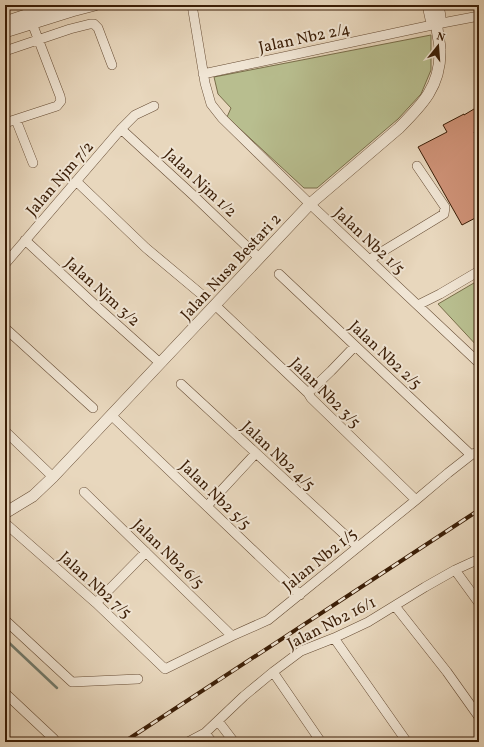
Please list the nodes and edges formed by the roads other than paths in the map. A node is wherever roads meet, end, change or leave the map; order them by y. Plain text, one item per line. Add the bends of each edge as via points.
1 (56, 5) edge
2 (95, 5) edge
3 (428, 5) edge
4 (438, 5) edge
5 (194, 6) edge
6 (479, 16) edge
7 (5, 22) edge
8 (32, 23) junction
9 (437, 24) junction
10 (5, 32) edge
11 (38, 39) junction
12 (5, 51) edge
13 (112, 66) dead end
14 (203, 74) junction
15 (154, 106) dead end
16 (16, 120) junction
17 (5, 123) edge
18 (121, 129) junction
19 (33, 163) dead end
20 (417, 166) dead end
21 (76, 181) junction
22 (310, 204) junction
23 (26, 240) junction
24 (259, 258) junction
25 (370, 259) junction
26 (5, 264) edge
27 (479, 271) edge
28 (279, 274) dead end
29 (201, 294) dead end
30 (215, 305) junction
31 (418, 305) junction
32 (5, 328) edge
33 (355, 346) junction
34 (160, 363) junction
35 (479, 363) edge
36 (181, 384) dead end
37 (308, 393) junction
38 (93, 408) dead end
39 (111, 415) junction
40 (5, 431) edge
41 (256, 453) junction
42 (475, 453) edge
43 (53, 477) junction
44 (84, 492) dead end
45 (416, 500) junction
46 (207, 506) junction
47 (5, 513) edge
48 (5, 523) edge
49 (358, 547) junction
50 (146, 552) junction
51 (479, 559) edge
52 (455, 570) junction
53 (300, 595) junction
54 (479, 603) edge
55 (96, 604) junction
56 (395, 606) junction
57 (5, 620) edge
58 (232, 636) junction
59 (334, 638) junction
60 (165, 669) joint
61 (273, 672) junction
62 (138, 679) dead end
63 (5, 693) edge
64 (479, 717) edge
65 (218, 721) junction
66 (206, 732) junction
67 (54, 741) edge
68 (188, 742) edge
69 (212, 742) edge
70 (234, 742) edge
71 (321, 742) edge
72 (407, 742) edge

1 - 7 street
2 - 8 street
3 - 9 street, Jalan Nusa Bestari 2 via 431,19
4 - 9 street, Jalan Nusa Bestari 2 via 440,17
5 - 14 street
6 - 9 street, Jalan Nb2 2/4
8 - 10 street
8 - 11 street
9 - 14 street, Jalan Nb2 2/4
9 - 22 street, Jalan Nusa Bestari 2 via 439,70 435,84 424,101 412,116
11 - 12 street
11 - 13 street via 94,24 98,28
11 - 16 street via 61,101 57,106
14 - 22 street, Jalan Nb2 1/5 via 211,104 222,118
15 - 18 street, Jalan Njm 7/2 via 135,115
16 - 17 street
16 - 19 street
18 - 21 street, Jalan Njm 7/2
18 - 24 street, Jalan Njm 1/2
20 - 25 street via 445,207 444,214
21 - 23 street, Jalan Njm 7/2
21 - 29 street via 146,248
22 - 24 street, Jalan Nusa Bestari 2
22 - 25 street, Jalan Nb2 1/5
23 - 26 street, Jalan Njm 7/2
23 - 34 street, Jalan Njm 3/2
24 - 30 street, Jalan Nusa Bestari 2
25 - 31 street, Jalan Nb2 1/5
27 - 31 street
28 - 33 street, Jalan Nb2 2/5
30 - 34 street, Jalan Nusa Bestari 2
30 - 37 street, Jalan Nb2 3/5
31 - 35 street, Jalan Nb2 1/5
32 - 38 street
33 - 37 street
33 - 42 street, Jalan Nb2 2/5
34 - 39 street, Jalan Nusa Bestari 2
36 - 41 street, Jalan Nb2 4/5
37 - 45 street, Jalan Nb2 3/5
39 - 43 street, Jalan Nusa Bestari 2
39 - 46 street, Jalan Nb2 5/5
40 - 43 street
41 - 46 street
41 - 49 street, Jalan Nb2 4/5
42 - 45 street, Jalan Nb2 1/5
43 - 47 street, Jalan Nusa Bestari 2 via 33,496
44 - 50 street, Jalan Nb2 6/5
45 - 49 street, Jalan Nb2 1/5
46 - 53 street, Jalan Nb2 5/5
48 - 55 street, Jalan Nb2 7/5
49 - 53 street, Jalan Nb2 1/5
50 - 55 street
50 - 58 street, Jalan Nb2 6/5
51 - 52 street, Jalan Nb2 16/1
52 - 54 street
52 - 56 street, Jalan Nb2 16/1
53 - 58 street, Jalan Nb2 1/5 via 268,620
55 - 60 street, Jalan Nb2 7/5
56 - 59 street, Jalan Nb2 16/1
56 - 64 street
57 - 62 street via 72,682
58 - 60 street, Jalan Nb2 1/5
59 - 61 street, Jalan Nb2 16/1 via 301,651
59 - 72 street
61 - 65 street, Jalan Nb2 16/1
61 - 71 street
63 - 67 street
65 - 66 street, Jalan Nb2 16/1
65 - 70 street
66 - 68 street, Jalan Nb2 16/1
66 - 69 street

